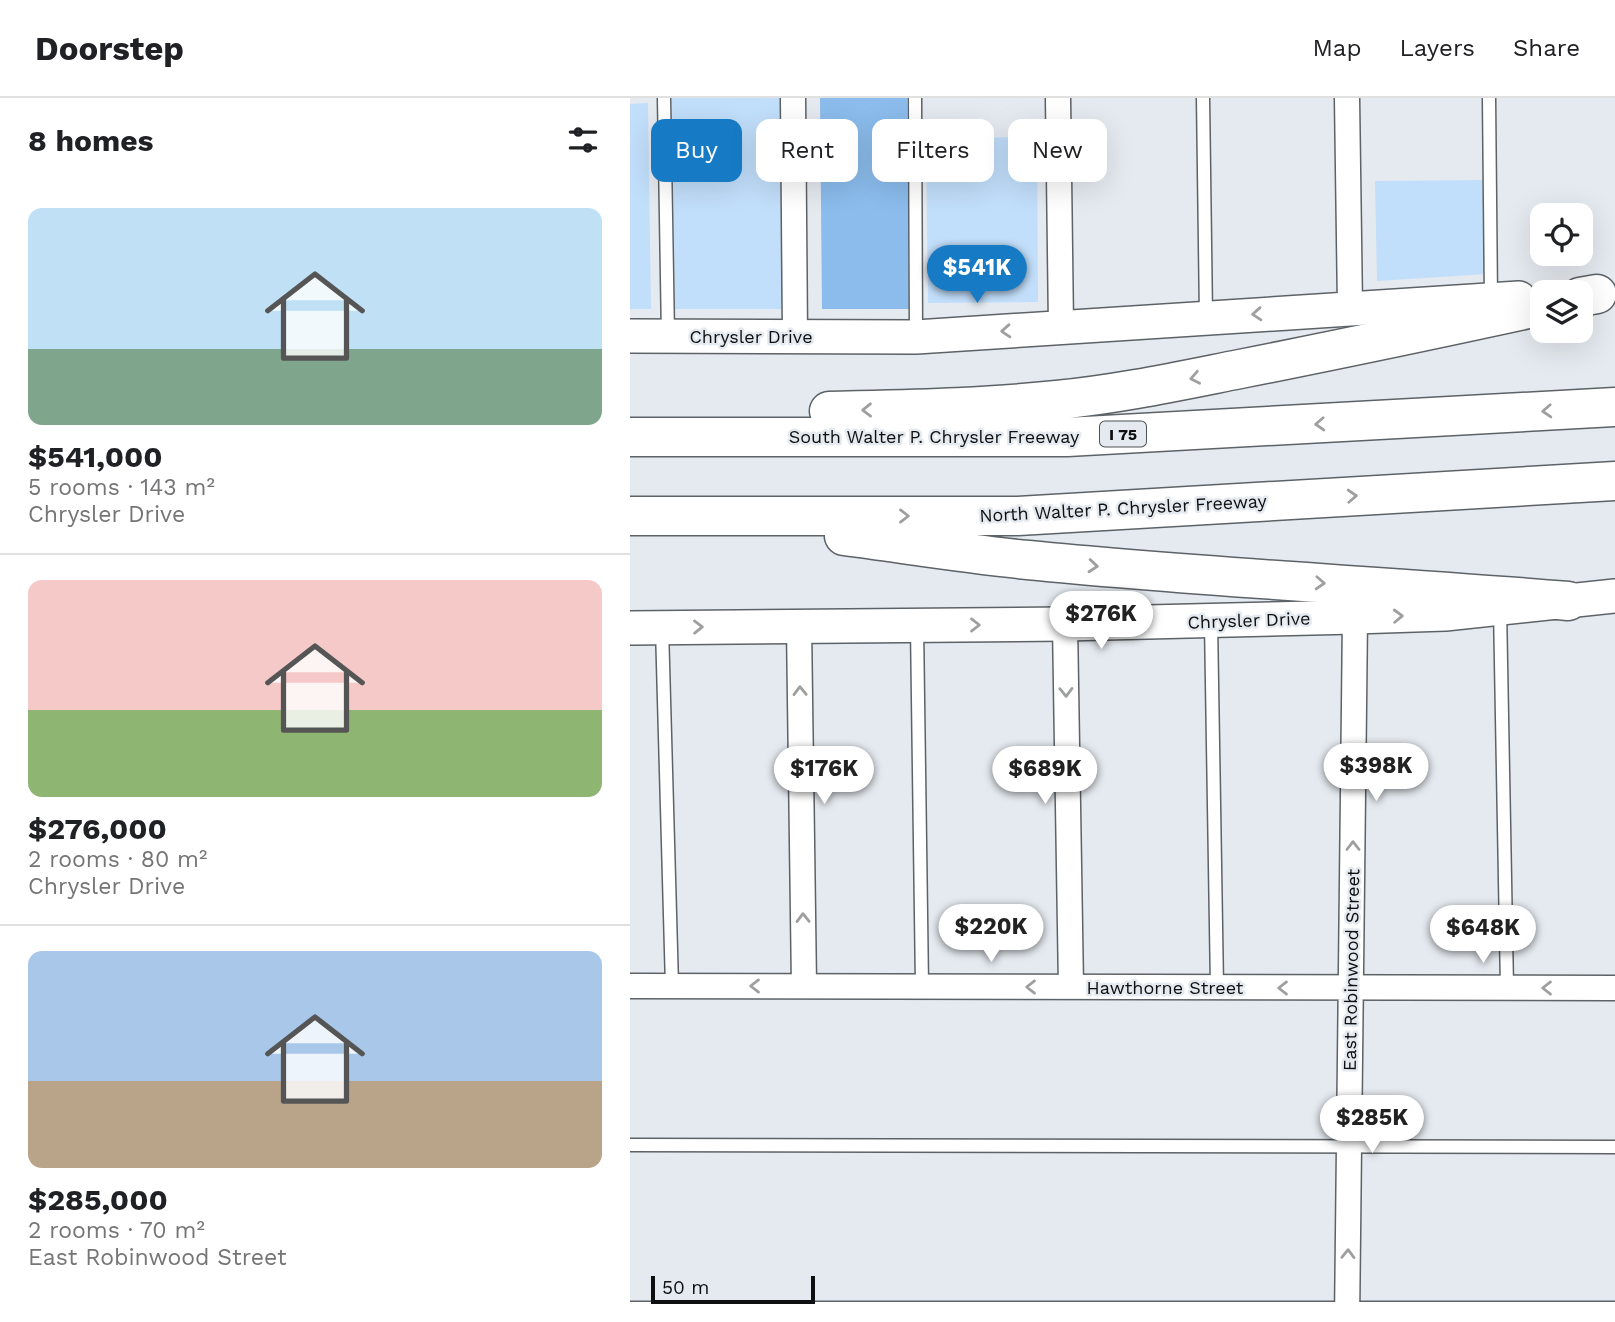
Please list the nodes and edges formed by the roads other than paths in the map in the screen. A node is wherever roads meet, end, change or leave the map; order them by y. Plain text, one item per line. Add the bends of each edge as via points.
1 (664, 98) edge
2 (793, 98) edge
3 (915, 98) edge
4 (1058, 98) edge
5 (1203, 98) edge
6 (1347, 98) edge
7 (1489, 98) edge
8 (1530, 298) edge
9 (1491, 300) junction
10 (1350, 308) junction
11 (1530, 309) edge
12 (1206, 317) junction
13 (1061, 327) junction
14 (630, 336) edge
15 (668, 336) junction
16 (795, 336) junction
17 (916, 337) junction
18 (1615, 407) edge
19 (630, 424) edge
20 (630, 437) edge
21 (1615, 481) edge
22 (630, 516) edge
23 (689, 516) junction
24 (1615, 596) edge
25 (1568, 601) junction
26 (1500, 608) junction
27 (1355, 617) junction
28 (1211, 622) junction
29 (1065, 624) junction
30 (917, 625) junction
31 (799, 626) junction
32 (646, 628) edge
33 (630, 986) edge
34 (672, 986) junction
35 (804, 986) junction
36 (922, 986) junction
37 (1071, 987) junction
38 (1217, 987) junction
39 (1352, 988) junction
40 (1507, 988) junction
41 (1615, 988) edge
42 (630, 1145) edge
43 (1349, 1147) junction
44 (1615, 1147) edge
45 (630, 1314) edge
46 (1615, 1314) edge
47 (1347, 1318) edge

1 - 15 lane
2 - 16 street
3 - 17 lane
4 - 13 street
5 - 12 lane
6 - 10 street
7 - 9 lane
8 - 9 main road, Chrysler Drive
9 - 10 main road, Chrysler Drive
10 -> 12 main road, Chrysler Drive
11 -> 19 highway via 1189,379 1057,400 936,409 706,414
12 - 13 main road, Chrysler Drive
13 -> 17 main road, Chrysler Drive
14 - 15 main road, Chrysler Drive
15 - 16 main road, Chrysler Drive
16 - 17 main road, Chrysler Drive
18 -> 20 highway, South Walter P. Chrysler Freeway / I 75 via 1067,438
23 -> 21 highway, North Walter P. Chrysler Freeway via 1018,516
22 - 23 highway, North Walter P. Chrysler Freeway
23 -> 25 highway via 1025,560
24 - 25 main road, Chrysler Drive
25 - 26 main road, Chrysler Drive
27 -> 26 main road, Chrysler Drive
26 - 40 lane
27 - 28 main road, Chrysler Drive
39 -> 27 street, East Robinwood Street
28 - 29 main road, Chrysler Drive
28 - 38 lane
30 -> 29 main road, Chrysler Drive
29 -> 37 street
30 - 31 main road, Chrysler Drive
30 - 36 lane
32 -> 31 main road, Chrysler Drive
35 -> 31 street
32 - 34 lane
33 - 34 street, Hawthorne Street
35 -> 34 street, Hawthorne Street
35 - 36 street, Hawthorne Street
37 -> 36 street, Hawthorne Street
37 - 38 street, Hawthorne Street
39 -> 38 street, Hawthorne Street
39 - 40 street, Hawthorne Street
39 - 43 street, East Robinwood Street
41 -> 40 street, Hawthorne Street
42 - 43 lane
43 - 44 lane
47 -> 43 street, East Robinwood Street
45 - 47 street
46 - 47 street

